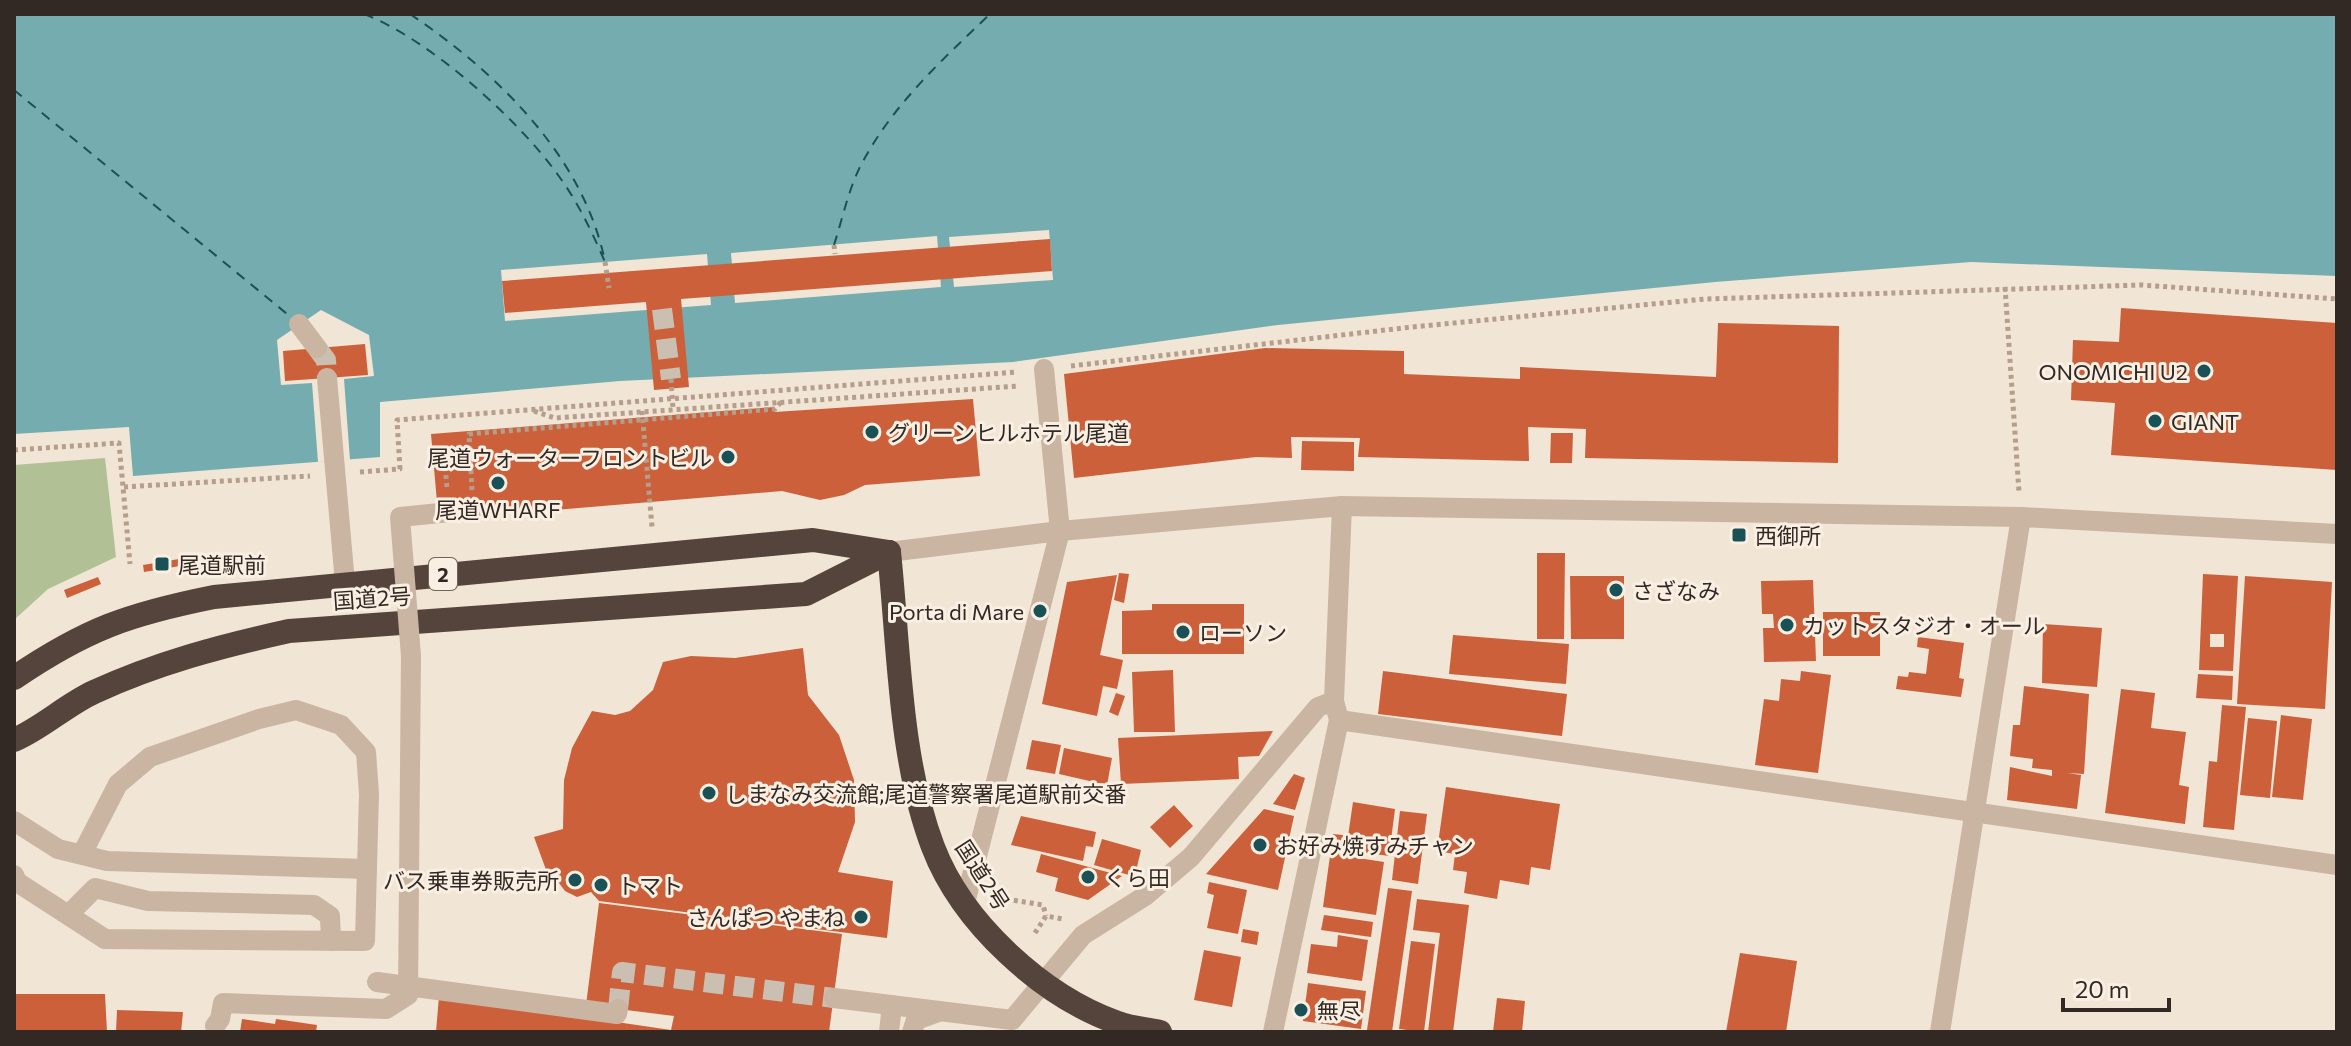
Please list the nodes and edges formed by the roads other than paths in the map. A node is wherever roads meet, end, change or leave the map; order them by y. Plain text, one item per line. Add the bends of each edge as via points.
1 (299, 324) dead end
2 (317, 348) tunnel mouth
3 (1045, 377) road end
4 (327, 378) tunnel mouth
5 (454, 506) road end
6 (1342, 506) junction
7 (2021, 517) junction
8 (1060, 531) junction
9 (2337, 534) edge
10 (889, 552) junction
11 (345, 583) junction
12 (14, 678) edge
13 (1337, 710) junction
14 (14, 740) edge
15 (1973, 812) junction
16 (14, 821) edge
17 (82, 854) junction
18 (2337, 865) edge
19 (367, 869) junction
20 (14, 875) edge
21 (965, 903) junction
22 (68, 915) junction
23 (331, 941) junction
24 (377, 982) dead end
25 (1042, 983) junction
26 (834, 998) tunnel mouth
27 (892, 1005) junction
28 (618, 1009) dead end
29 (942, 1011) junction
30 (221, 1024) dead end
31 (889, 1032) edge
32 (912, 1032) edge
33 (1160, 1032) edge
34 (1273, 1032) edge
35 (1940, 1032) edge

1 - 2 street
3 - 8 street
4 - 11 street
5 - 30 street, bridge via 400,517 411,656 408,995 386,1009 223,1003
6 - 7 street
6 - 8 street
6 - 13 street
7 - 9 street
7 - 15 street
8 - 10 street
8 - 21 street
10 - 11 highway, 国道2号 / 2 via 813,540
10 - 14 highway, 国道2号 / 2 via 806,594 289,631 206,649 130,676
10 - 21 highway, 国道2号 via 911,759 933,848
11 - 12 highway, 国道2号 / 2 via 214,597 142,611 98,627
13 - 15 street
13 - 25 street via 1318,707 1191,857 1145,896 1083,935
13 - 34 street
15 - 18 street
15 - 35 street
16 - 17 street via 58,849
17 - 19 street via 121,861
17 - 19 street via 118,784 150,757 296,710 341,725 366,752
19 - 23 street via 365,941
20 - 22 street
21 - 25 highway, 国道2号 via 1006,953
22 - 23 street via 105,939
22 - 23 street via 95,888 148,901 314,905 330,916
24 - 28 street via 617,1014
25 - 29 street via 1012,1020
25 - 33 highway, 国道2号 via 1118,1023
26 - 27 street
27 - 29 street
27 - 31 street
29 - 32 street via 916,1020

